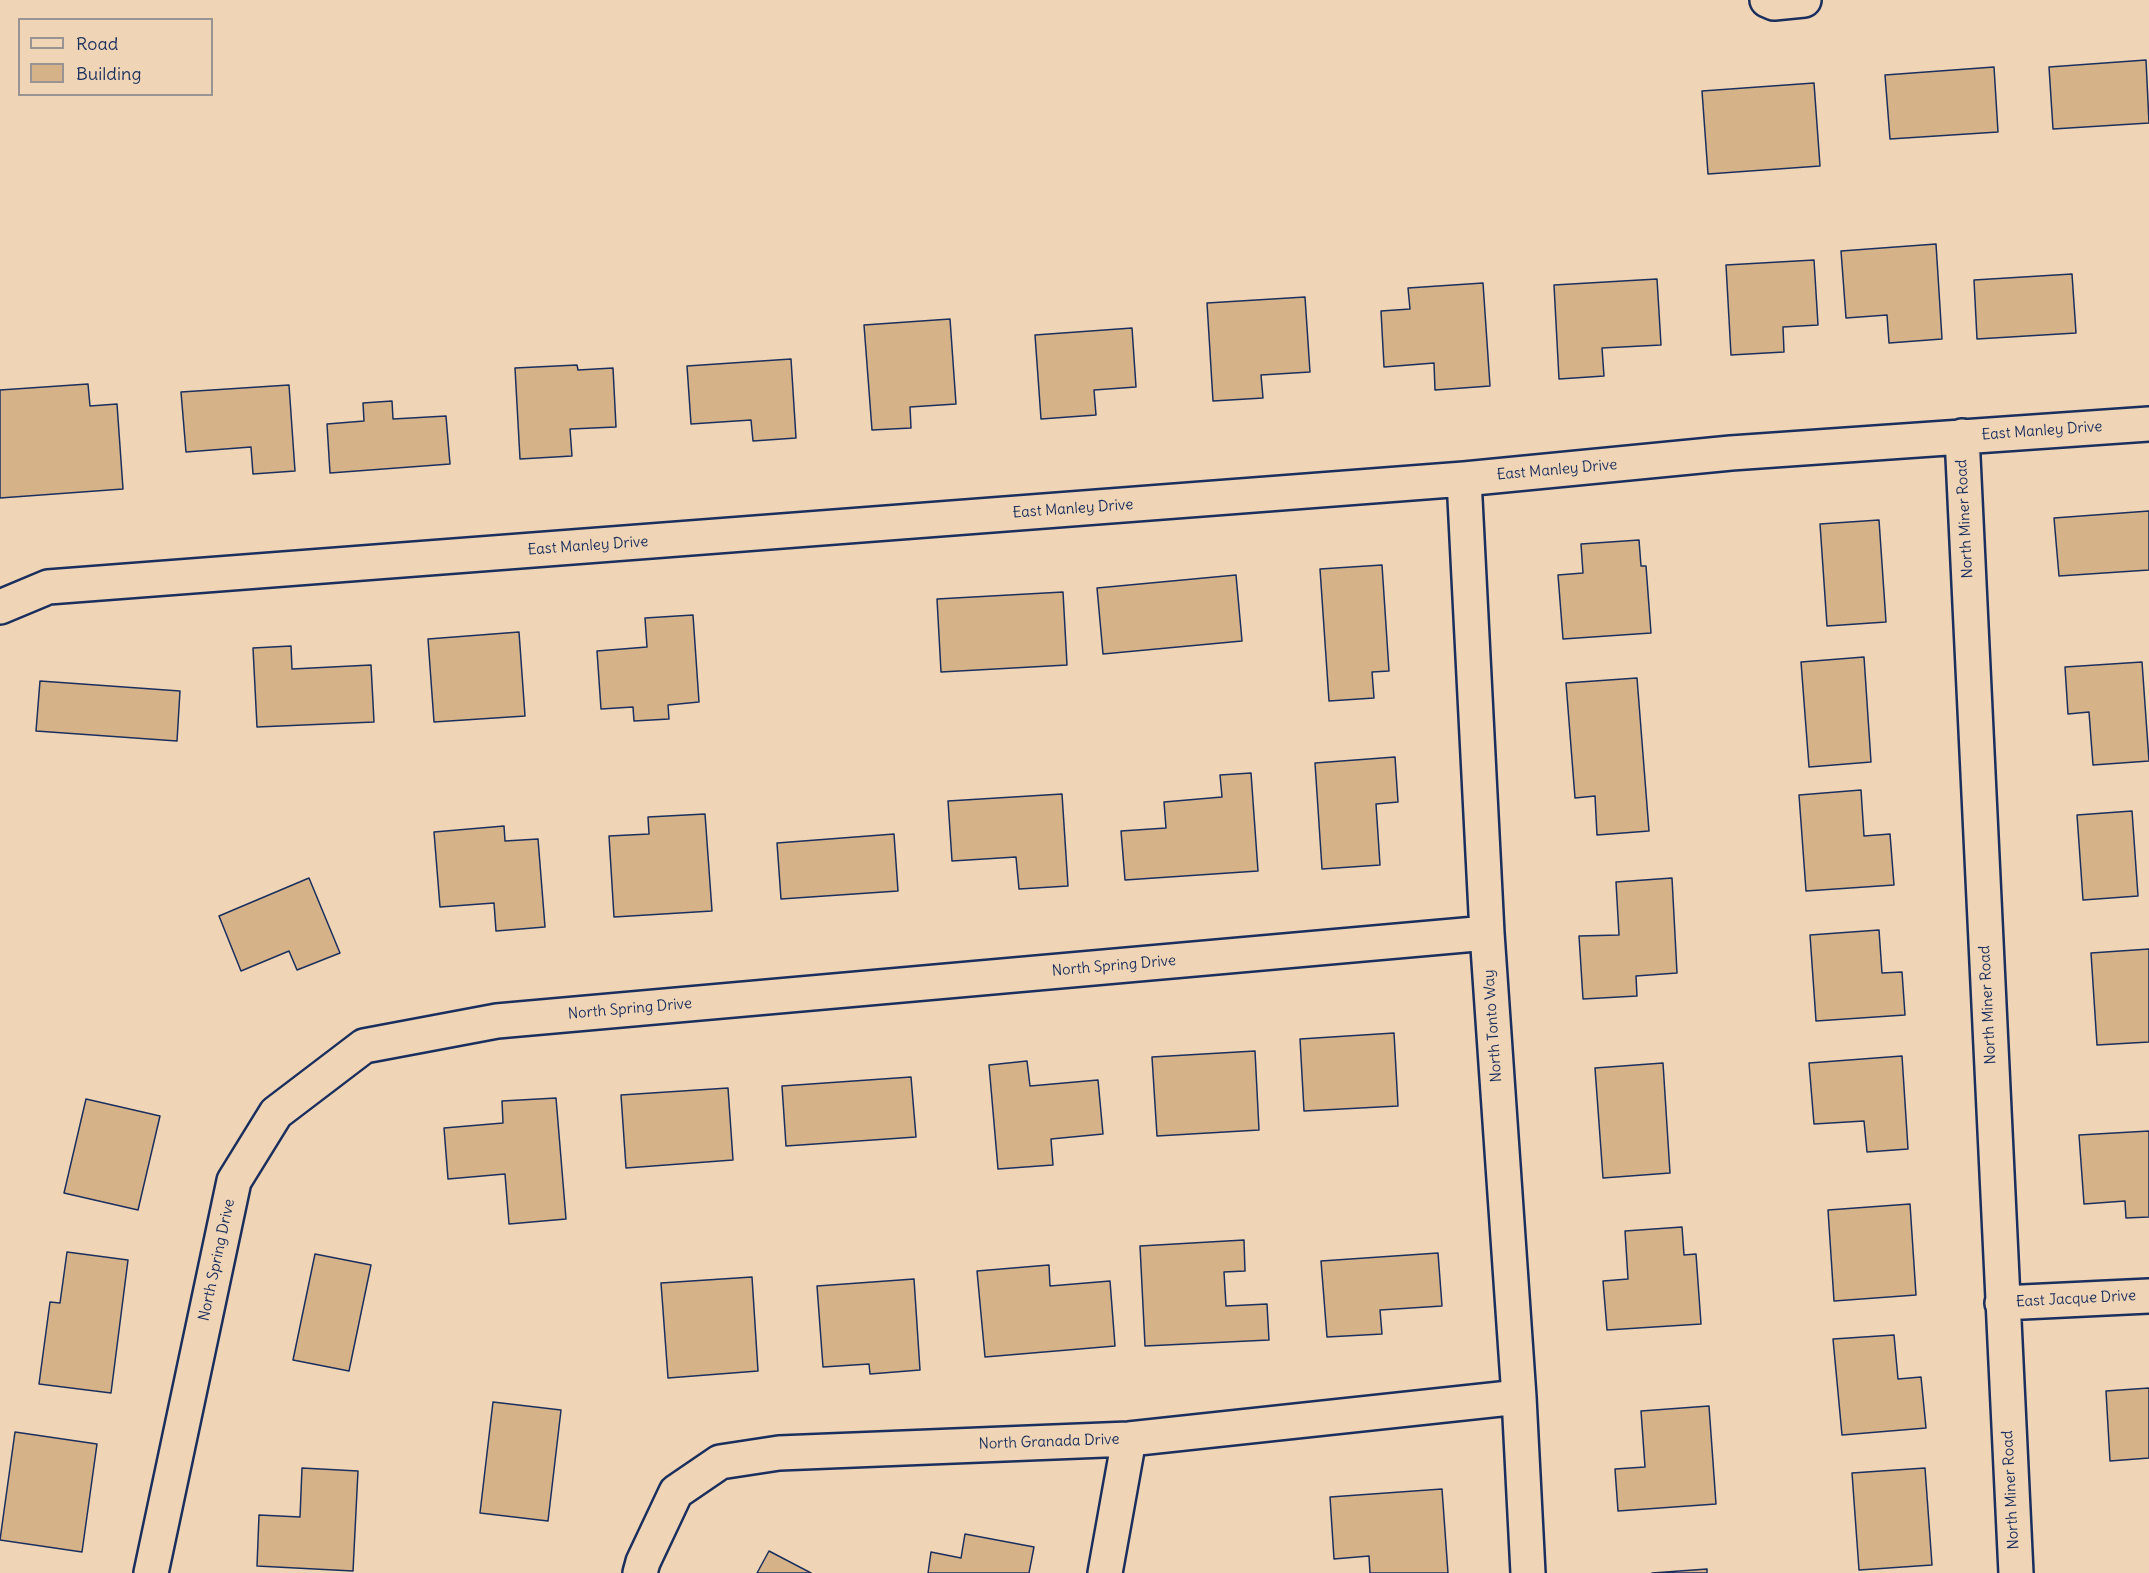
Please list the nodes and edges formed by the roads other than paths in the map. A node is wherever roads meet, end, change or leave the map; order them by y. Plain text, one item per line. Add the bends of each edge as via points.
1 (1767, 0) edge
2 (1804, 0) edge
3 (2149, 424) edge
4 (1962, 436) junction
5 (1464, 479) junction
6 (0, 607) edge
7 (1487, 933) junction
8 (2149, 1296) edge
9 (2002, 1303) junction
10 (1519, 1397) junction
11 (1129, 1439) junction
12 (151, 1573) edge
13 (640, 1573) edge
14 (1105, 1573) edge
15 (1528, 1573) edge
16 (2016, 1573) edge

1 - 2 street
3 - 4 street, East Manley Drive
4 - 5 street, East Manley Drive
4 - 9 street, North Miner Road
5 - 6 street, East Manley Drive via 48,587
5 - 7 street, North Tonto Way
7 - 10 street, North Tonto Way
7 - 12 street, North Spring Drive via 497,1021 364,1046 276,1113 234,1181
8 - 9 street, East Jacque Drive
9 - 16 street, North Miner Road
10 - 11 street, North Granada Drive
10 - 15 street, North Tonto Way
11 - 13 street, North Granada Drive via 779,1453 720,1462 675,1492
11 - 14 street

